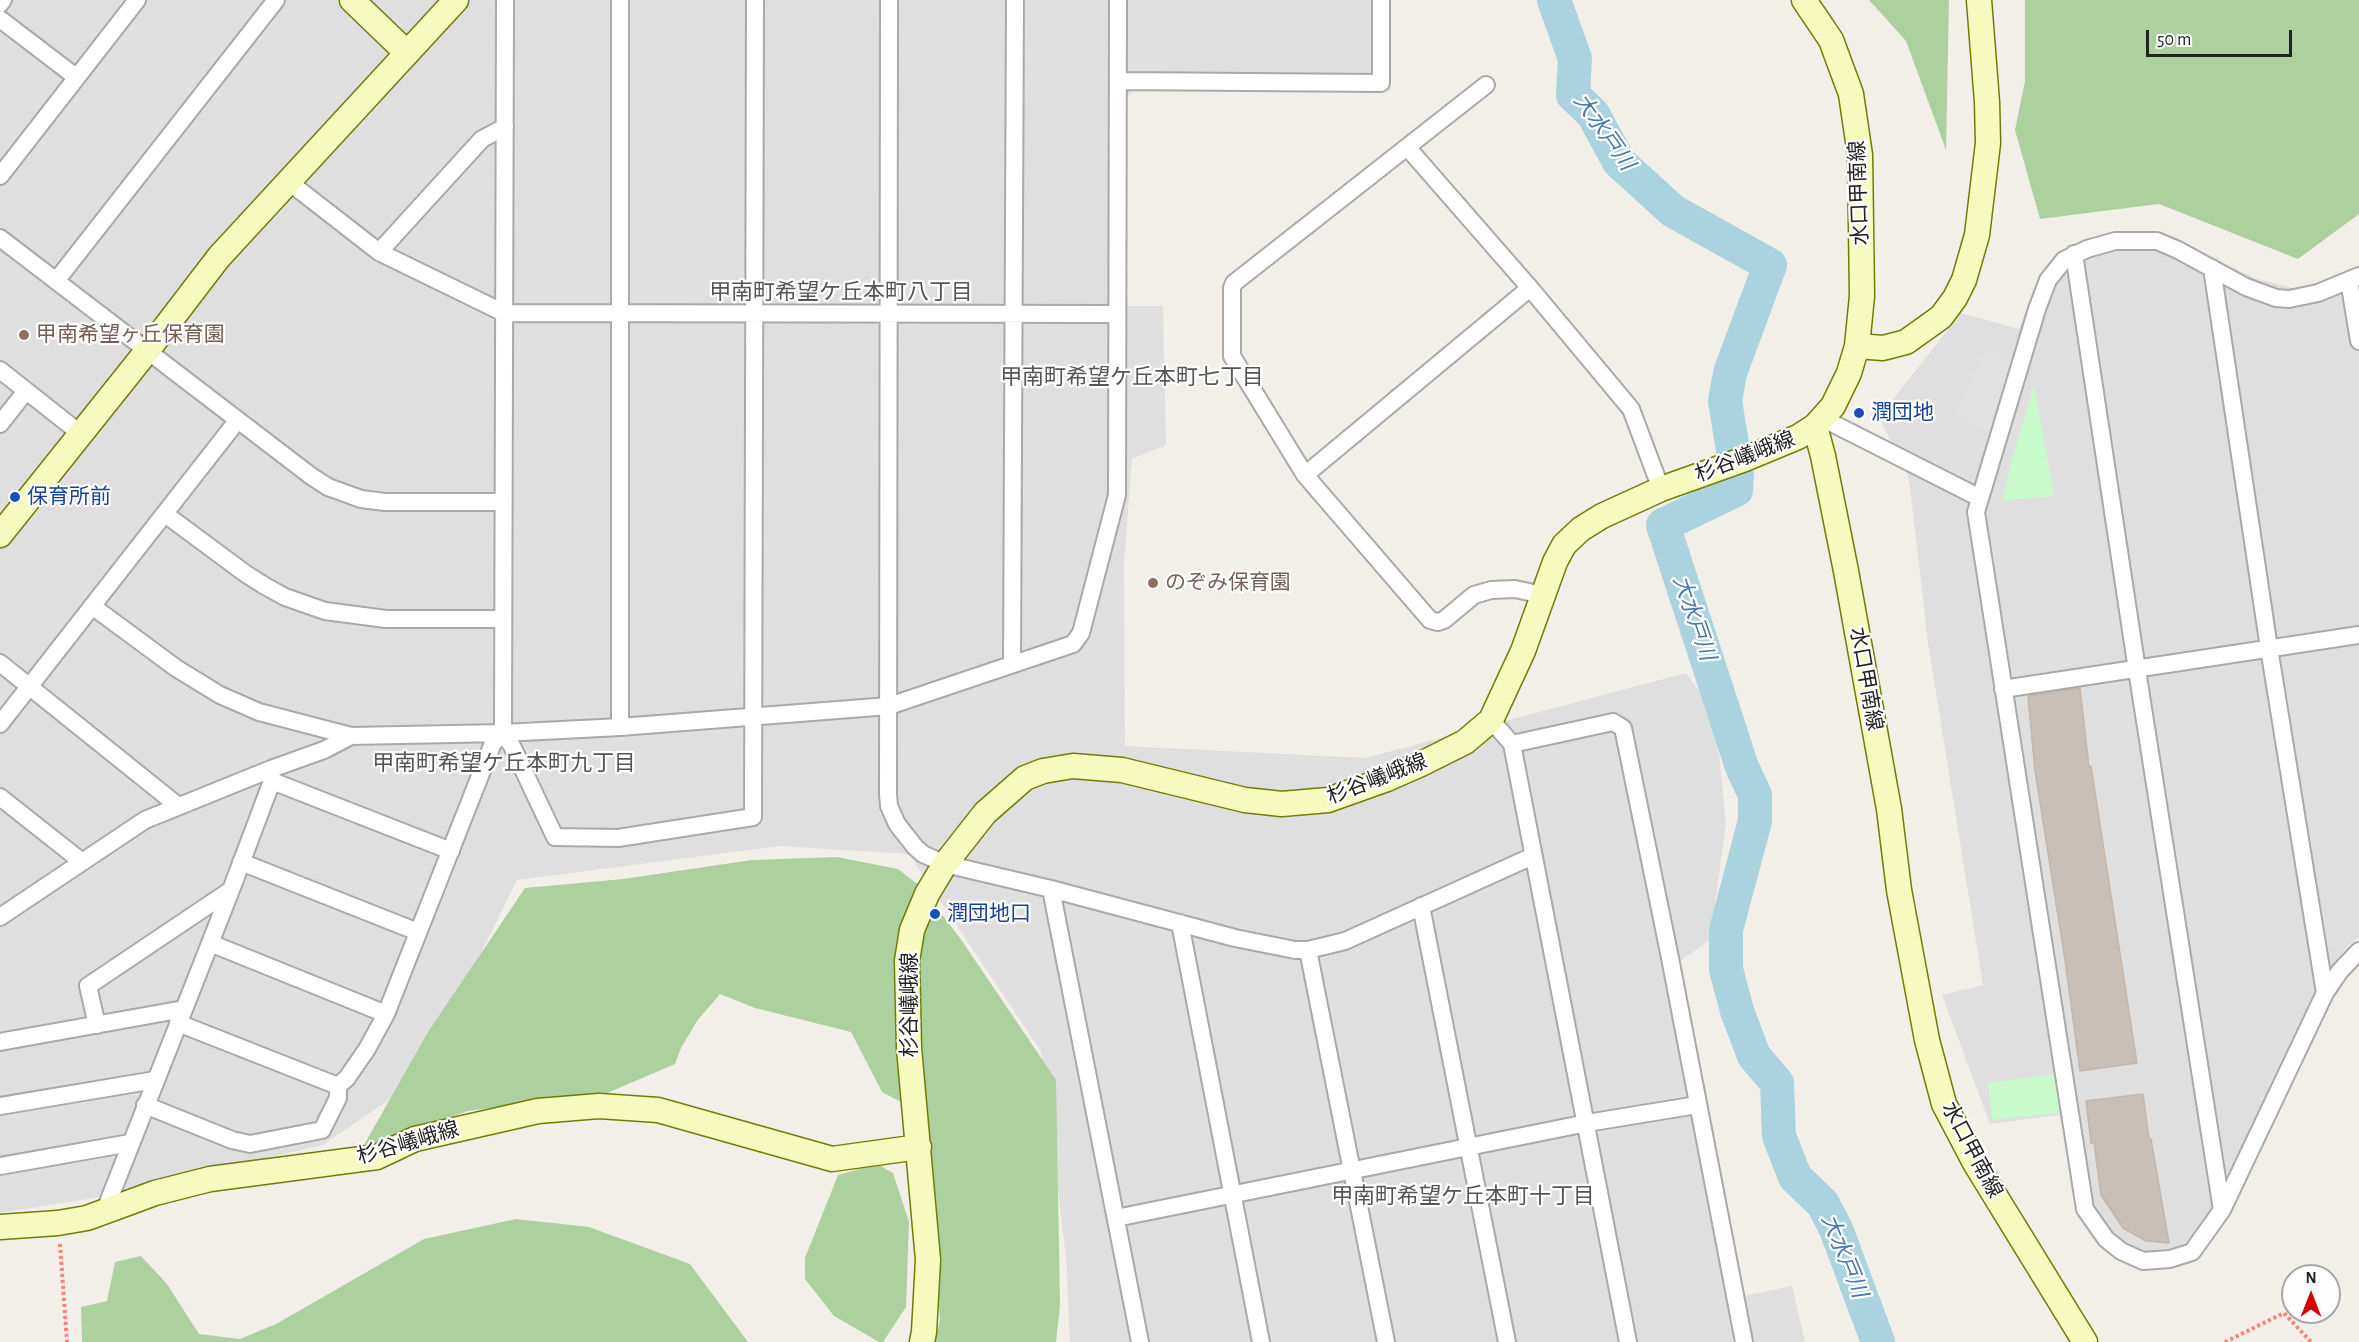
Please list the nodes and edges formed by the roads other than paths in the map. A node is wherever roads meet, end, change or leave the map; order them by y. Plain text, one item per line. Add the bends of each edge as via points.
1 (3, 0) edge
2 (138, 0) edge
3 (276, 0) edge
4 (352, 0) edge
5 (456, 0) edge
6 (505, 0) edge
7 (620, 0) edge
8 (755, 0) edge
9 (889, 0) edge
10 (1015, 0) edge
11 (1118, 0) edge
12 (1381, 0) edge
13 (1804, 0) edge
14 (1979, 0) edge
15 (0, 4) edge
16 (0, 19) edge
17 (406, 52) junction
18 (76, 77) junction
19 (1118, 81) junction
20 (1486, 85) dead end
21 (505, 127) junction
22 (1407, 147) junction
23 (0, 176) edge
24 (289, 182) junction
25 (0, 238) edge
26 (380, 252) junction
27 (2074, 254) junction
28 (2212, 268) junction
29 (2354, 278) edge
30 (56, 280) junction
31 (1530, 288) junction
32 (504, 314) junction
33 (621, 314) junction
34 (754, 314) junction
35 (888, 314) junction
36 (1118, 314) junction
37 (1012, 315) junction
38 (2359, 342) edge
39 (1857, 346) junction
40 (147, 351) junction
41 (0, 370) edge
42 (26, 391) junction
43 (237, 421) junction
44 (1819, 422) junction
45 (0, 424) edge
46 (81, 434) junction
47 (1305, 475) junction
48 (1661, 489) junction
49 (1980, 498) junction
50 (502, 502) junction
51 (165, 514) junction
52 (0, 535) edge
53 (1543, 595) junction
54 (92, 606) junction
55 (503, 619) junction
56 (2359, 635) edge
57 (2270, 648) junction
58 (0, 663) edge
59 (1012, 664) junction
60 (2137, 670) junction
61 (29, 687) junction
62 (2004, 689) junction
63 (889, 706) junction
64 (754, 717) junction
65 (1491, 720) junction
66 (0, 724) edge
67 (621, 727) junction
68 (503, 733) junction
69 (351, 736) junction
70 (1512, 744) junction
71 (272, 775) junction
72 (0, 797) edge
73 (177, 805) junction
74 (451, 851) junction
75 (1533, 856) junction
76 (81, 861) junction
77 (241, 862) junction
78 (945, 864) junction
79 (1051, 889) junction
80 (231, 890) junction
81 (1421, 906) junction
82 (0, 917) edge
83 (1180, 923) junction
84 (418, 932) junction
85 (210, 943) junction
86 (1308, 950) junction
87 (2359, 951) edge
88 (2325, 993) junction
89 (386, 1014) junction
90 (181, 1016) junction
91 (97, 1025) junction
92 (0, 1042) edge
93 (155, 1080) junction
94 (338, 1086) junction
95 (145, 1105) junction
96 (1697, 1105) junction
97 (0, 1106) edge
98 (1587, 1123) junction
99 (130, 1143) junction
100 (919, 1147) junction
101 (1469, 1147) junction
102 (0, 1166) edge
103 (1351, 1171) junction
104 (1232, 1194) junction
105 (105, 1210) junction
106 (2222, 1210) junction
107 (1116, 1218) junction
108 (0, 1227) edge
109 (922, 1342) edge
110 (1140, 1342) edge
111 (1262, 1342) edge
112 (1386, 1342) edge
113 (1507, 1342) edge
114 (1628, 1342) edge
115 (1744, 1342) edge
116 (2085, 1342) edge

1 - 15 street
2 - 18 street
3 - 30 street
4 - 17 main road
5 - 17 main road
6 - 21 street
7 - 33 street
8 - 34 street
9 - 35 street
10 - 37 street
11 - 19 street
12 - 19 street via 1381,83
13 - 39 main road, 水口甲南線 via 1831,40 1851,94 1860,155 1862,296
14 - 39 main road via 1988,143 1977,235 1964,280 1941,317 1906,342 1883,348
16 - 18 street
17 - 24 main road
18 - 23 street
19 - 36 street
20 - 22 street
21 - 26 street via 482,139
21 - 32 street
22 - 31 street
22 - 47 street via 1232,288 1232,356
24 - 26 street
24 - 40 main road via 219,257
25 - 30 street
26 - 32 street
27 - 28 street via 2115,242 2157,241
27 - 49 street via 2054,271 2044,288
27 - 60 street
28 - 29 street via 2276,298 2303,297
28 - 57 street
29 - 38 street
30 - 40 street
31 - 47 street
31 - 48 street via 1631,409
32 - 33 street
32 - 50 street
33 - 34 street
33 - 67 street
34 - 35 street
34 - 64 street
35 - 37 street
35 - 63 street
36 - 37 street
36 - 59 street via 1117,495 1080,633 1073,644
37 - 59 street
39 - 44 main road, 水口甲南線 via 1839,396
40 - 43 street
40 - 46 main road
41 - 42 street
42 - 45 street
42 - 46 street
43 - 50 street via 311,476 344,494 385,502
43 - 51 street
44 - 48 main road, 杉谷嶬峨線 via 1798,437
44 - 49 street
44 - 116 main road, 水口甲南線 via 1887,798 1899,890 1944,1104
46 - 52 main road
47 - 53 street via 1430,620 1444,620 1474,595 1491,590 1515,589
48 - 53 main road, 杉谷嶬峨線 via 1581,529 1564,545
49 - 62 street via 1976,512
50 - 55 street
51 - 54 street
51 - 55 street via 246,574 285,597 315,608 386,619
53 - 65 main road, 杉谷嶬峨線 via 1523,651
54 - 61 street
54 - 69 street via 220,695 259,712
55 - 68 street
56 - 57 street
57 - 60 street
57 - 88 street
58 - 61 street
59 - 63 street
60 - 62 street
60 - 106 street
61 - 66 street
61 - 73 street
62 - 106 street via 2085,1209 2106,1239 2143,1261 2192,1252
63 - 64 street
63 - 78 street via 890,806 897,824 915,847
64 - 67 street
64 - 68 street via 753,817 618,838 555,837
65 - 70 street
65 - 78 main road, 杉谷嶬峨線 via 1464,742 1421,764 1328,800 1282,804 1245,800 1122,770 1073,766 1042,771 1025,778 998,800
67 - 68 street
68 - 69 street
68 - 74 street via 493,743
69 - 71 street
70 - 75 street
70 - 96 street via 1613,722 1623,728
71 - 73 street
71 - 74 street
71 - 77 street
72 - 76 street
73 - 76 street via 145,820
74 - 84 street
75 - 81 street
75 - 98 street
76 - 82 street
77 - 80 street
77 - 84 street
78 - 79 street
78 - 100 main road, 杉谷嶬峨線 via 912,930 907,960 909,1048
79 - 83 street
79 - 107 street
80 - 85 street
80 - 91 street via 88,986
81 - 86 street via 1346,942
81 - 101 street
83 - 86 street via 1277,948
83 - 104 street
84 - 89 street
85 - 89 street
85 - 90 street
86 - 103 street
87 - 88 street
88 - 106 street
89 - 94 street via 367,1049
90 - 91 street
90 - 93 street
90 - 94 street
91 - 92 street
93 - 95 street
93 - 97 street
94 - 95 street via 338,1098 322,1130 250,1144
95 - 99 street
96 - 98 street
96 - 115 street
98 - 101 street
98 - 114 street
99 - 102 street
99 - 105 street
100 - 105 main road, 杉谷嶬峨線 via 832,1159 658,1110 589,1107 538,1111 471,1125 415,1139 377,1157 210,1179
100 - 109 main road via 928,1260
101 - 103 street
101 - 113 street
103 - 104 street
103 - 112 street
104 - 107 street
104 - 111 street
105 - 108 main road, 杉谷嶬峨線 via 58,1223
107 - 110 street

